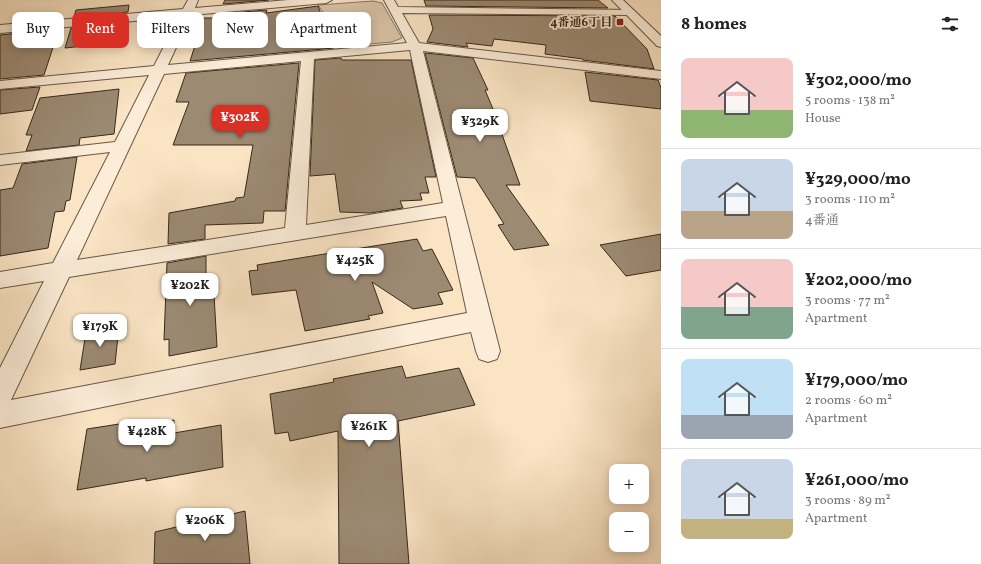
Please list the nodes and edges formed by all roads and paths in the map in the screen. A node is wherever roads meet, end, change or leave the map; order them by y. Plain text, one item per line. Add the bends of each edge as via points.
1 (326, 0) edge
2 (617, 0) edge
3 (392, 5) edge
4 (190, 6) edge
5 (629, 12) junction
6 (0, 29) edge
7 (661, 43) edge
8 (415, 46) junction
9 (308, 56) junction
10 (159, 70) junction
11 (661, 75) edge
12 (0, 85) edge
13 (122, 146) junction
14 (0, 160) edge
15 (454, 208) junction
16 (295, 234) junction
17 (60, 272) junction
18 (0, 280) edge
19 (481, 320) junction
20 (488, 351) dead end
21 (0, 395) edge
22 (0, 415) edge

1 - 4 street
2 - 5 street
3 - 5 street
3 - 8 street
4 - 6 street
4 - 10 street
5 - 7 street
8 - 9 street
8 - 11 street
8 - 15 street
9 - 10 street
9 - 16 street
10 - 12 street
10 - 13 street
13 - 14 street
13 - 17 street
15 - 16 street
15 - 19 street
16 - 17 street
17 - 18 street
17 - 21 street
19 - 20 street
19 - 22 street

